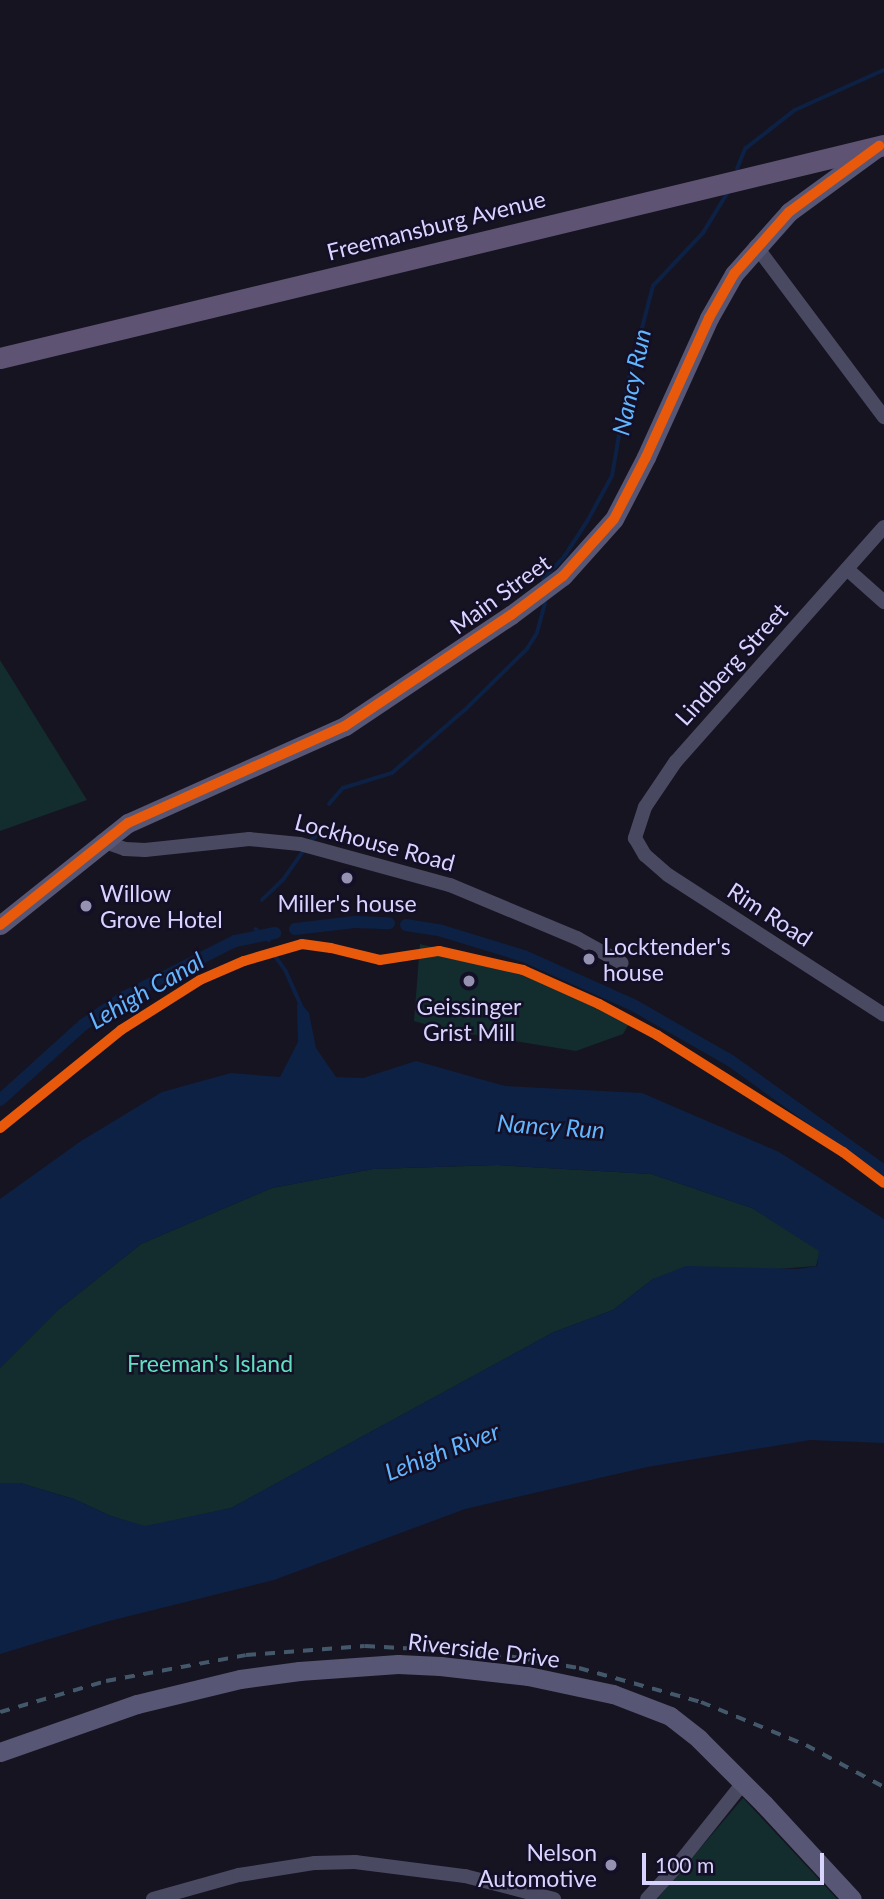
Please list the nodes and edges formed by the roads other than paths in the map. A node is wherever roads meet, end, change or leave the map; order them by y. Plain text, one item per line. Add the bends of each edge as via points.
1 (881, 146) edge
2 (756, 246) junction
3 (0, 358) edge
4 (884, 417) edge
5 (884, 527) edge
6 (847, 569) junction
7 (884, 602) edge
8 (102, 841) junction
9 (636, 845) joint
10 (0, 925) edge
11 (622, 963) dead end
12 (884, 1015) edge
13 (0, 1752) edge
14 (743, 1783) junction
15 (153, 1899) edge
16 (554, 1899) edge
17 (646, 1899) edge
18 (852, 1899) edge

1 - 2 street, Main Street via 789,212
1 - 3 main road, Freemansburg Avenue
2 - 4 street
2 - 8 street, Main Street via 709,318 614,519 564,576 345,726 128,823
5 - 6 street, Lindberg Street
6 - 7 street
6 - 9 street, Lindberg Street via 676,761 645,807 635,833
8 - 10 street, Main Street
8 - 11 street, Lockhouse Road via 145,850 249,839 307,846 450,885 577,938
9 - 12 street, Rim Road via 668,876
13 - 14 street, Riverside Drive via 98,1716 240,1679 349,1667 440,1666 528,1676 613,1694 670,1716
14 - 17 street
14 - 18 street, Riverside Drive
15 - 16 street via 264,1870 355,1862 464,1875

